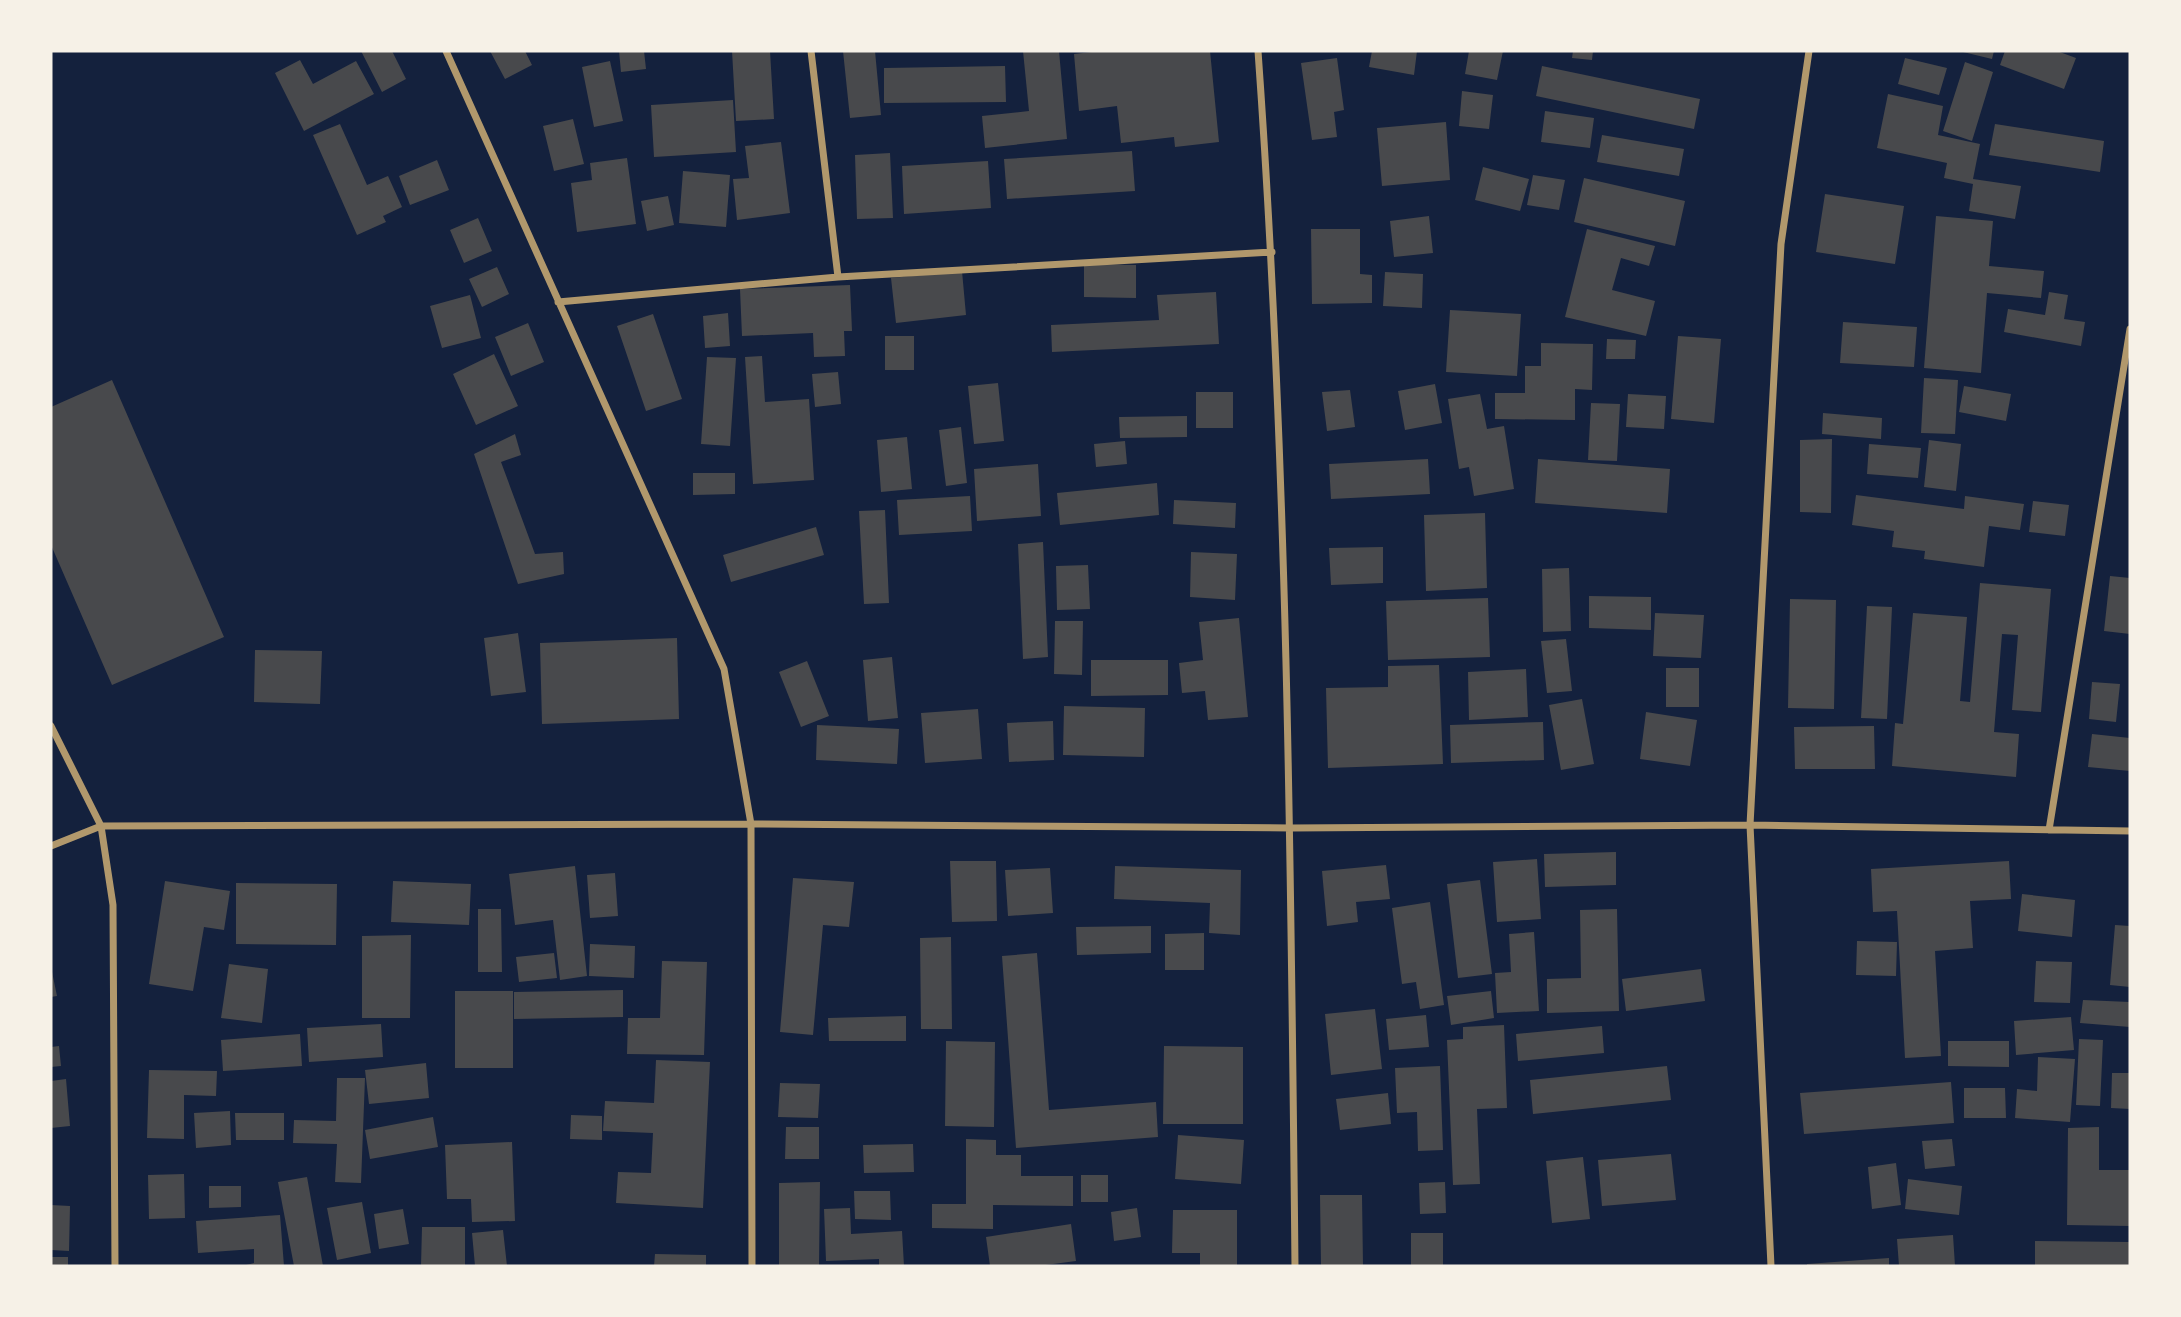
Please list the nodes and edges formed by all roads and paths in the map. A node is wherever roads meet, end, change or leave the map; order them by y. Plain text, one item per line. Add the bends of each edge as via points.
1 (446, 51) edge
2 (811, 51) edge
3 (1258, 51) edge
4 (1809, 51) edge
5 (1272, 252) junction
6 (838, 277) junction
7 (558, 302) junction
8 (2130, 329) edge
9 (51, 726) edge
10 (751, 824) junction
11 (1750, 825) junction
12 (101, 826) junction
13 (1291, 828) junction
14 (2049, 830) junction
15 (2130, 831) edge
16 (51, 846) edge
17 (115, 1266) edge
18 (752, 1266) edge
19 (1295, 1266) edge
20 (1771, 1266) edge

1 - 7 street
2 - 6 street
3 - 5 street
4 - 11 street via 1781,244
5 - 6 street
5 - 13 street
6 - 7 street
7 - 10 street via 724,669
8 - 14 street
9 - 12 street
10 - 12 street
10 - 13 street
10 - 18 street
11 - 13 street
11 - 14 street
11 - 20 street
12 - 16 street
12 - 17 street via 113,905
13 - 19 street
14 - 15 street

